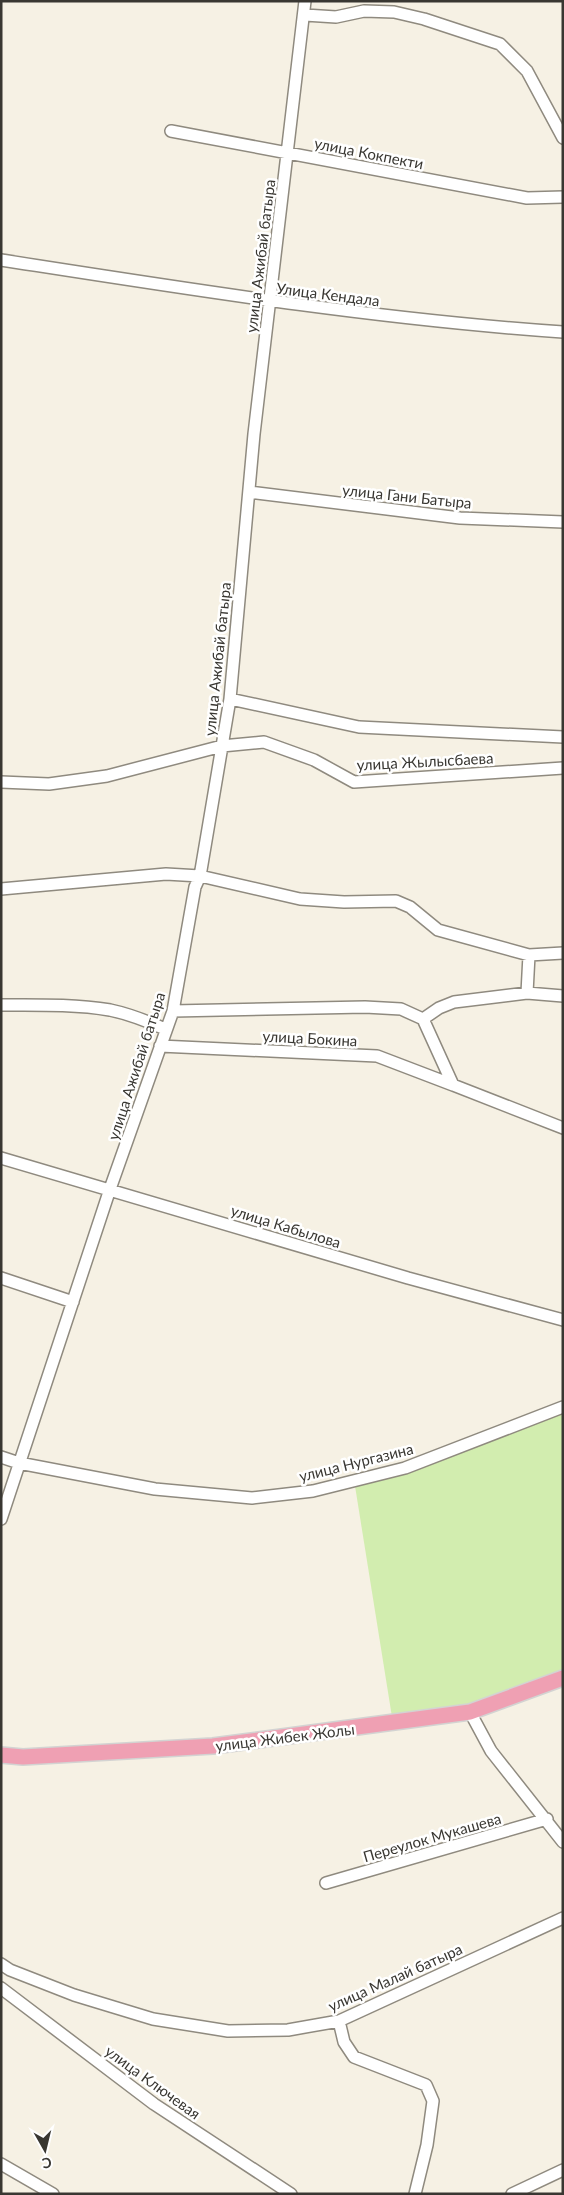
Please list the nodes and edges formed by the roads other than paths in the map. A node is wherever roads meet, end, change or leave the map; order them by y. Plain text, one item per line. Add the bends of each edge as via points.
1 (306, 1) edge
2 (305, 15) junction
3 (171, 131) dead end
4 (563, 138) edge
5 (286, 153) junction
6 (563, 197) edge
7 (1, 260) edge
8 (270, 302) junction
9 (563, 332) edge
10 (249, 492) junction
11 (563, 522) edge
12 (230, 698) junction
13 (563, 737) edge
14 (222, 746) junction
15 (563, 768) edge
16 (1, 782) edge
17 (200, 876) junction
18 (1, 889) edge
19 (563, 953) edge
20 (529, 955) junction
21 (526, 993) junction
22 (563, 996) edge
23 (1, 1005) edge
24 (173, 1011) junction
25 (423, 1019) junction
26 (165, 1029) junction
27 (160, 1046) junction
28 (454, 1085) junction
29 (563, 1128) edge
30 (1, 1158) edge
31 (110, 1189) junction
32 (1, 1278) edge
33 (73, 1302) junction
34 (563, 1320) edge
35 (563, 1407) edge
36 (1, 1457) edge
37 (19, 1463) junction
38 (1, 1518) edge
39 (563, 1678) edge
40 (470, 1712) junction
41 (1, 1755) edge
42 (547, 1818) junction
43 (563, 1842) edge
44 (326, 1884) dead end
45 (563, 1918) edge
46 (1, 1964) edge
47 (1, 1988) edge
48 (338, 2021) junction
49 (1, 2164) edge
50 (563, 2170) edge
51 (53, 2194) edge
52 (291, 2194) edge
53 (415, 2194) edge
54 (512, 2194) edge

1 - 2 street, улица Ажибай батыра
2 - 4 street via 336,17 364,11 394,12 500,44 527,71
2 - 5 street, улица Ажибай батыра
3 - 5 street, улица Кокпекти
5 - 6 street, улица Кокпекти via 526,198
5 - 8 street, улица Ажибай батыра
7 - 8 street, Улица Кендала
8 - 9 street, Улица Кендала via 485,327
8 - 10 street, улица Ажибай батыра
10 - 11 street, улица Гани Батыра via 460,518
10 - 12 street, улица Ажибай батыра
12 - 13 street, улица Жылысбаева via 359,727
12 - 14 street, улица Ажибай батыра
14 - 15 street, улица Жылысбаева via 264,742 314,760 354,782
14 - 16 street, улица Жылысбаева via 107,776 49,784
14 - 17 street, улица Ажибай батыра
17 - 18 street via 166,874
17 - 20 street via 300,899 396,901 410,907 434,928
17 - 24 street, улица Ажибай батыра via 195,887
19 - 20 street
20 - 21 street
21 - 22 street
21 - 25 street via 454,1002
23 - 26 street via 110,1010
24 - 25 street, улица Бокина via 365,1007 402,1009
24 - 26 street, улица Ажибай батыра
25 - 28 street
26 - 27 street, улица Ажибай батыра
27 - 28 street, улица Бокина via 377,1056
27 - 31 street, улица Ажибай батыра
28 - 29 street, улица Бокина
30 - 31 street, улица Кабылова
31 - 33 street, улица Ажибай батыра
31 - 34 street, улица Кабылова via 408,1278
32 - 33 street
33 - 37 street, улица Ажибай батыра
35 - 37 street, улица Нургазина via 405,1468 313,1491 260,1497 155,1489
36 - 37 street, улица Нургазина
37 - 38 street, улица Ажибай батыра
39 - 40 main road, улица Жибек Жолы
40 - 41 main road, улица Жибек Жолы via 212,1746 22,1757
40 - 42 street via 482,1738
42 - 43 street
42 - 44 street, Переулок Мукашева
45 - 48 street, улица Малай батыра
46 - 48 street, улица Малай батыра via 74,1995 153,2019 228,2031 288,2030
47 - 52 street, улица Ключевая via 154,2104
48 - 53 street via 344,2042 354,2057 426,2085 430,2093 433,2102 427,2145
49 - 51 street
50 - 54 street

